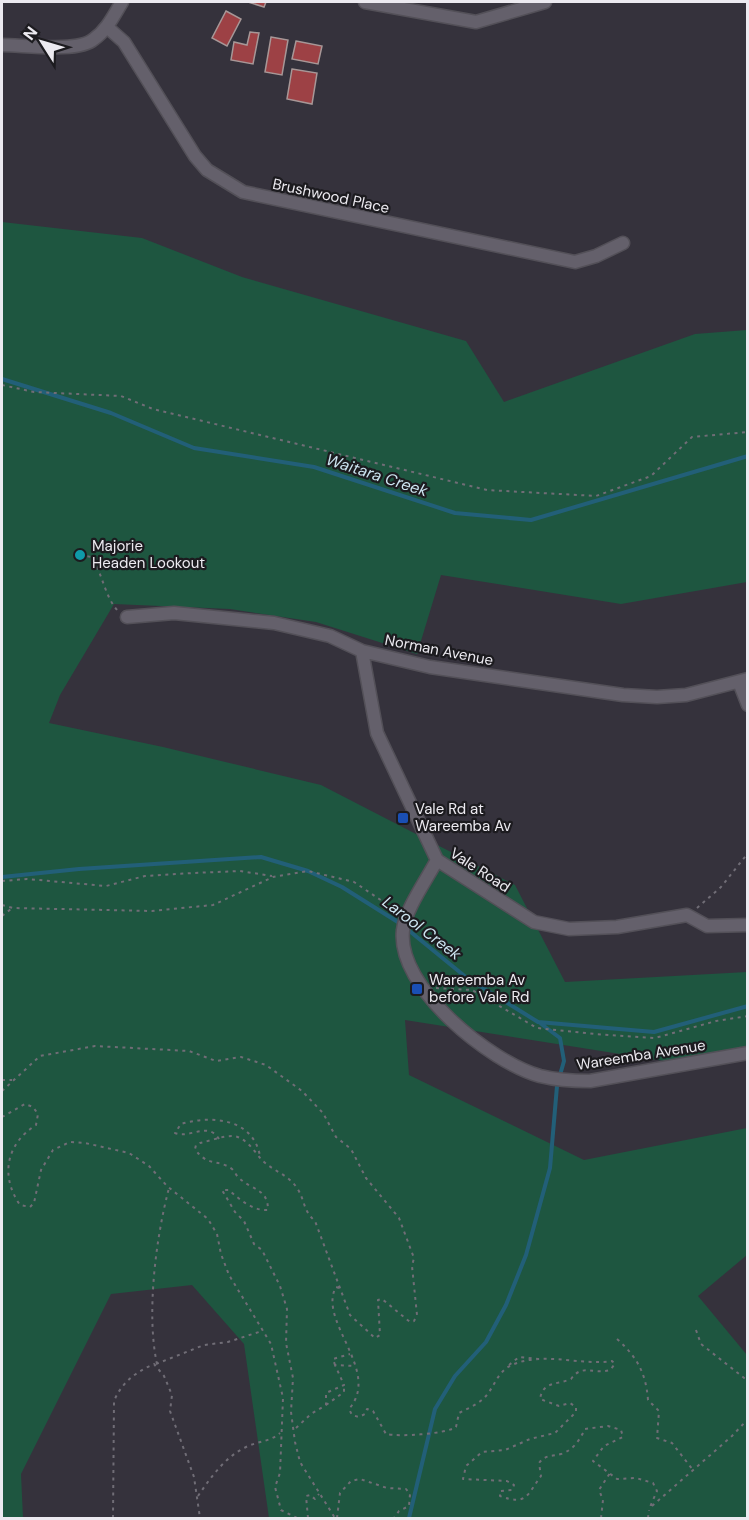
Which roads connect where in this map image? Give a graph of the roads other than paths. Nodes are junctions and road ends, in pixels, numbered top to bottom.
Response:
1 (122, 2) edge
2 (365, 2) edge
3 (545, 2) edge
4 (106, 27) junction
5 (2, 45) edge
6 (623, 243) dead end
7 (127, 617) road end
8 (362, 651) junction
9 (743, 680) edge
10 (747, 705) edge
11 (437, 860) junction
12 (747, 925) edge
13 (747, 1053) edge

1 - 4 street
2 - 3 street
4 - 5 street
4 - 6 street, Brushwood Place
7 - 8 street, Norman Avenue
8 - 9 street, Norman Avenue
8 - 11 street, Vale Road
9 - 10 street
11 - 12 street, Vale Road
11 - 13 street, Wareemba Avenue

